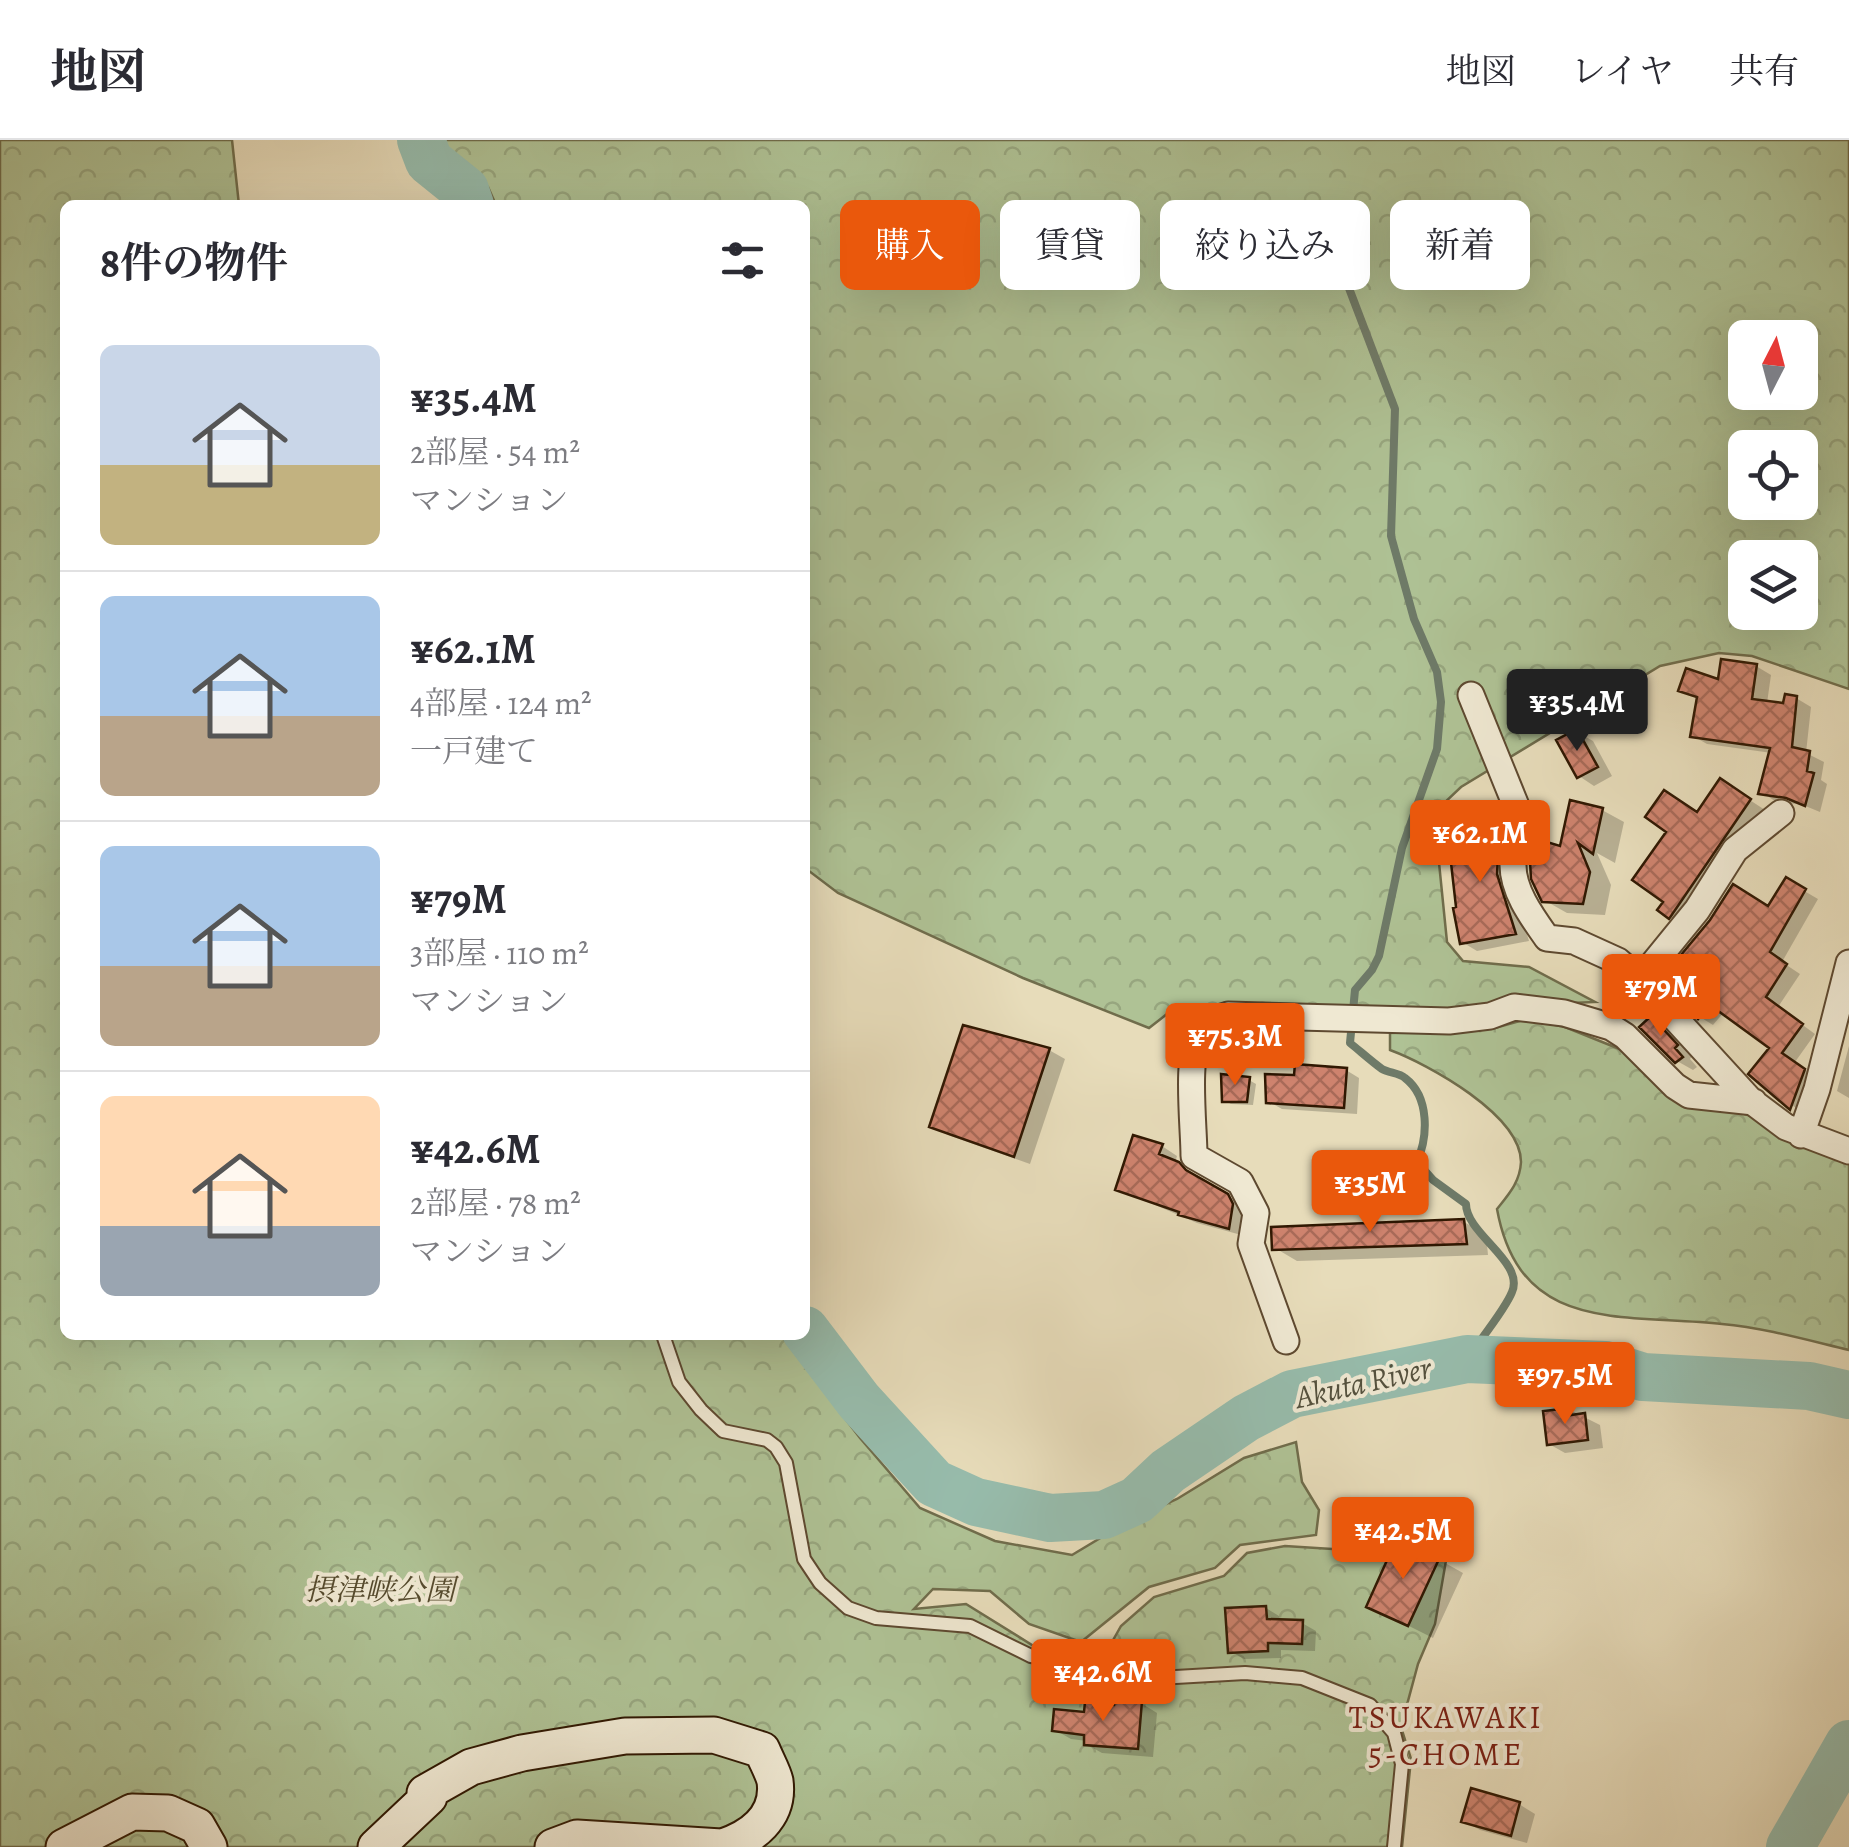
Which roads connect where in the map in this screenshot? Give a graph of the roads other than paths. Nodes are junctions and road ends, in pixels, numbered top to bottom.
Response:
1 (1471, 694) dead end
2 (1781, 813) dead end
3 (1849, 964) edge
4 (1640, 980) junction
5 (1754, 1102) junction
6 (1801, 1135) junction
7 (1849, 1151) edge
8 (665, 1340) edge
9 (1286, 1342) dead end
10 (64, 1847) edge
11 (209, 1847) edge
12 (376, 1847) edge
13 (553, 1847) edge
14 (722, 1847) edge
15 (1394, 1847) edge

1 - 4 street
2 - 4 street
3 - 6 street
4 - 5 street
5 - 6 street
5 - 9 street
6 - 7 street
8 - 15 lane
10 - 11 street
12 - 14 street
13 - 14 street

